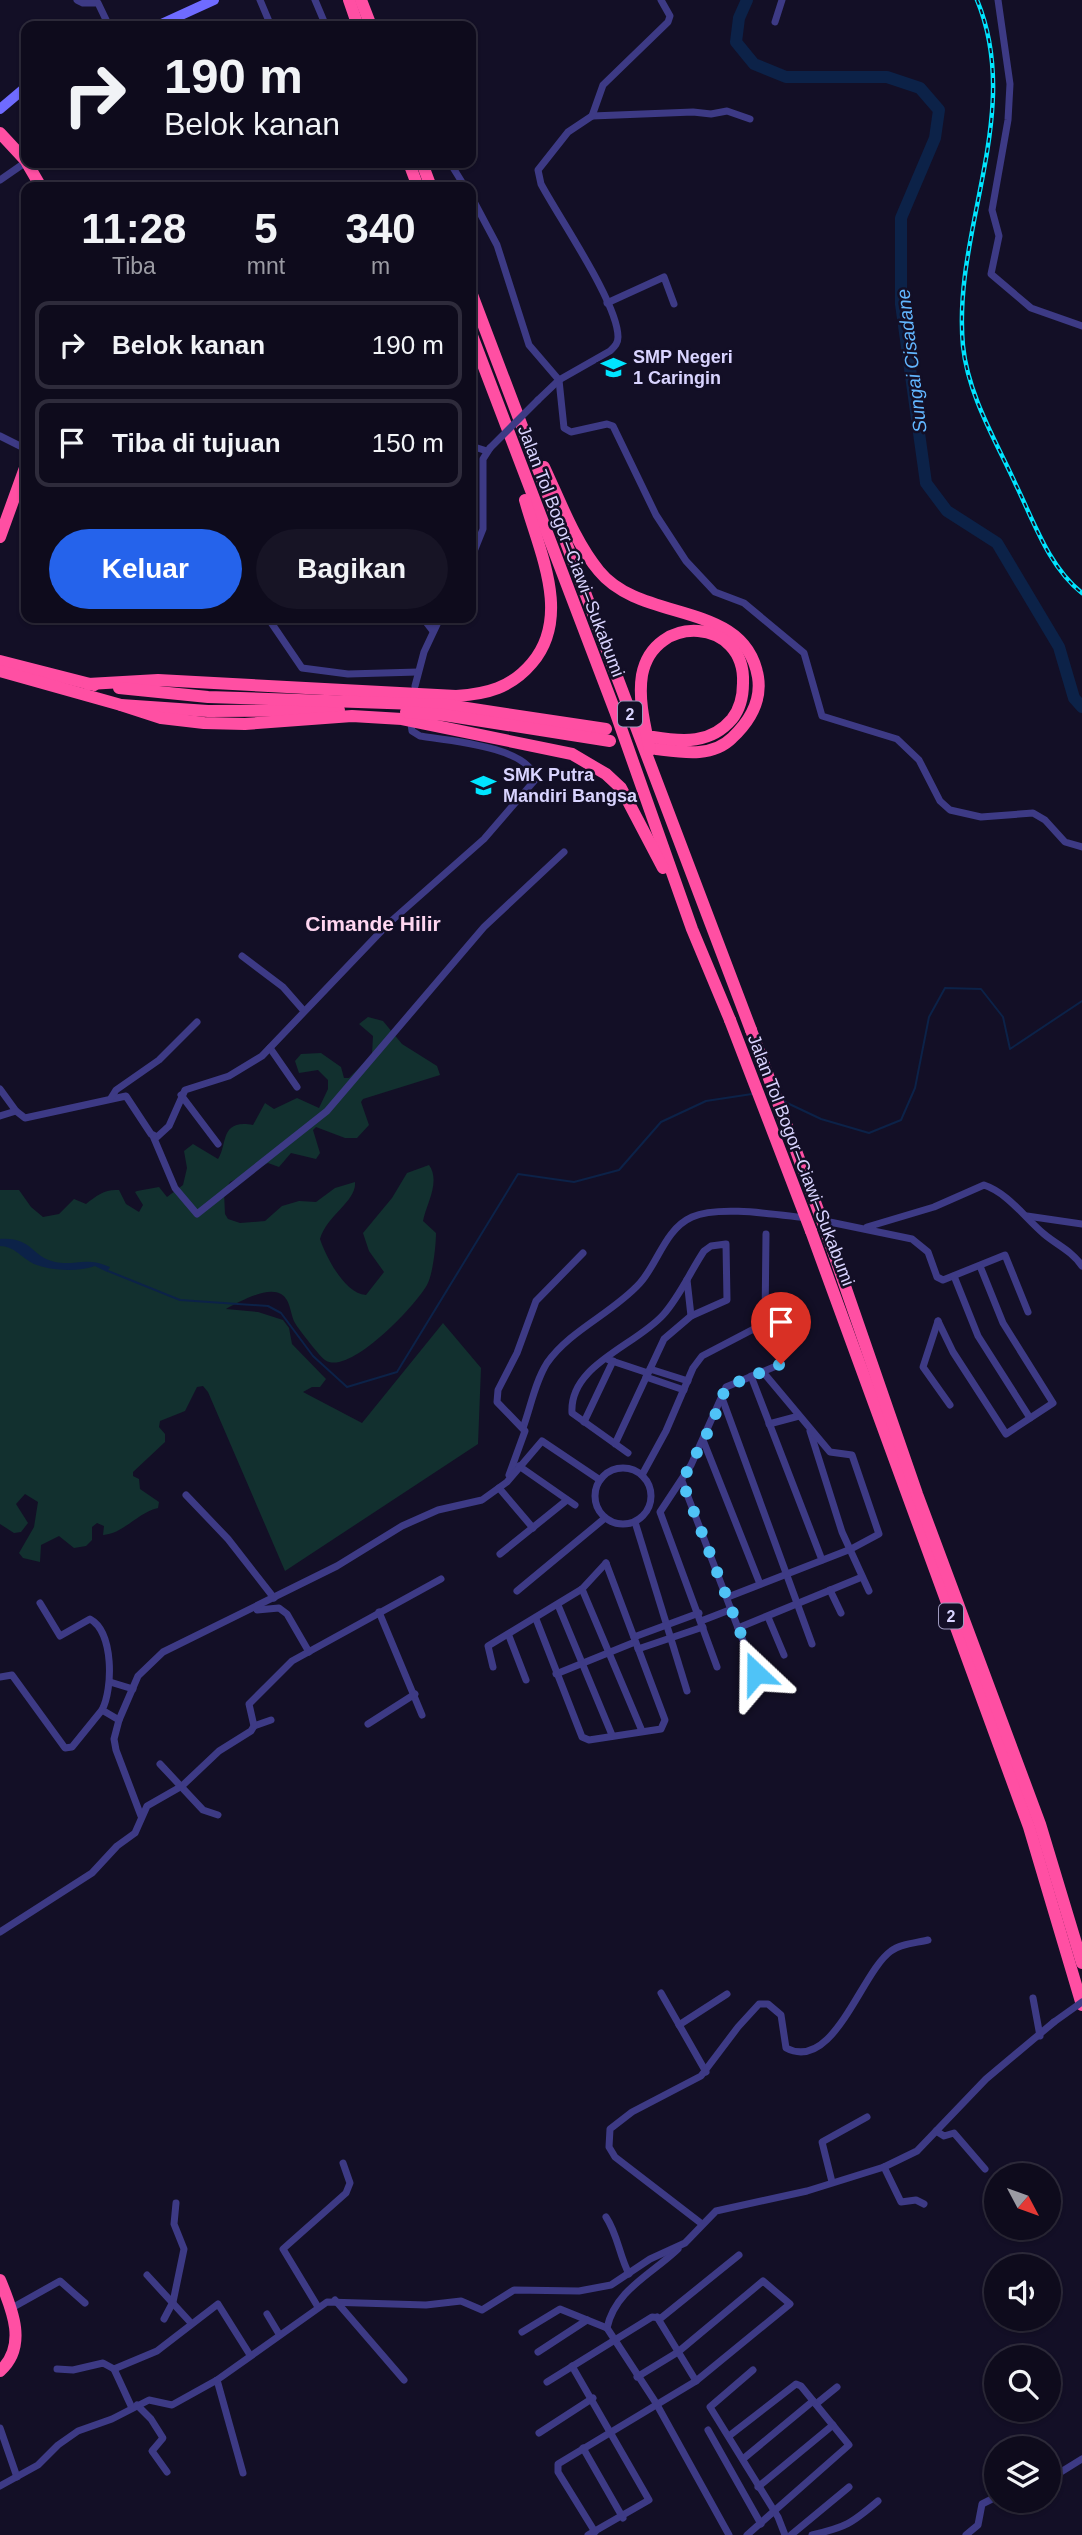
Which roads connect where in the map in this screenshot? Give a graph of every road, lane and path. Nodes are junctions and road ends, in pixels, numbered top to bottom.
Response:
1 (77, 0) edge
2 (214, 0) edge
3 (260, 0) edge
4 (315, 0) edge
5 (349, 0) edge
6 (361, 0) edge
7 (661, 0) edge
8 (782, 0) edge
9 (998, 0) edge
10 (107, 21) edge
11 (168, 21) edge
12 (269, 21) edge
13 (324, 21) edge
14 (356, 21) edge
15 (369, 21) edge
16 (775, 22) dead end
17 (21, 91) edge
18 (0, 109) edge
19 (592, 116) junction
20 (750, 119) dead end
21 (0, 133) edge
22 (21, 156) edge
23 (21, 166) edge
24 (0, 180) edge
25 (476, 205) edge
26 (607, 303) junction
27 (674, 304) dead end
28 (476, 306) edge
29 (1082, 326) edge
30 (476, 347) edge
31 (559, 380) junction
32 (510, 398) junction
33 (499, 412) junction
34 (0, 436) edge
35 (21, 446) edge
36 (476, 447) edge
37 (488, 450) junction
38 (21, 479) edge
39 (0, 537) edge
40 (476, 546) edge
41 (271, 623) edge
42 (427, 623) edge
43 (437, 623) edge
44 (433, 631) junction
45 (0, 661) edge
46 (0, 671) edge
47 (418, 673) junction
48 (88, 684) junction
49 (415, 686) dead end
50 (121, 705) junction
51 (411, 724) dead end
52 (661, 795) junction
53 (1082, 847) edge
54 (564, 852) dead end
55 (692, 929) junction
56 (242, 956) dead end
57 (304, 1011) junction
58 (197, 1022) dead end
59 (270, 1048) junction
60 (296, 1087) dead end
61 (0, 1088) edge
62 (181, 1095) junction
63 (111, 1098) junction
64 (16, 1111) junction
65 (0, 1116) edge
66 (153, 1136) junction
67 (218, 1144) dead end
68 (1027, 1216) junction
69 (1082, 1224) edge
70 (867, 1227) junction
71 (766, 1234) dead end
72 (583, 1253) dead end
73 (1079, 1258) edge
74 (980, 1266) junction
75 (1082, 1266) edge
76 (954, 1276) junction
77 (687, 1280) junction
78 (1028, 1312) dead end
79 (691, 1316) junction
80 (610, 1360) junction
81 (781, 1364) dead end
82 (763, 1372) junction
83 (648, 1373) junction
84 (751, 1376) junction
85 (688, 1381) junction
86 (684, 1390) junction
87 (722, 1397) junction
88 (950, 1405) dead end
89 (799, 1416) junction
90 (1030, 1418) junction
91 (584, 1422) junction
92 (769, 1424) junction
93 (523, 1428) junction
94 (810, 1430) junction
95 (704, 1440) junction
96 (615, 1444) junction
97 (628, 1453) dead end
98 (833, 1454) junction
99 (818, 1461) junction
100 (519, 1466) junction
101 (642, 1475) junction
102 (600, 1480) junction
103 (682, 1481) junction
104 (507, 1482) junction
105 (499, 1488) junction
106 (186, 1494) dead end
107 (567, 1500) junction
108 (575, 1505) dead end
109 (606, 1518) junction
110 (635, 1522) junction
111 (533, 1528) junction
112 (851, 1549) junction
113 (500, 1554) dead end
114 (822, 1560) junction
115 (788, 1574) junction
116 (862, 1577) junction
117 (441, 1578) dead end
118 (761, 1584) junction
119 (582, 1588) junction
120 (517, 1591) dead end
121 (830, 1591) junction
122 (869, 1591) dead end
123 (728, 1597) junction
124 (274, 1598) junction
125 (40, 1603) dead end
126 (798, 1604) junction
127 (558, 1605) junction
128 (732, 1609) junction
129 (379, 1612) junction
130 (841, 1613) dead end
131 (243, 1614) junction
132 (768, 1617) junction
133 (536, 1619) junction
134 (701, 1620) junction
135 (665, 1625) junction
136 (738, 1628) junction
137 (509, 1636) junction
138 (669, 1638) junction
139 (636, 1643) junction
140 (812, 1644) dead end
141 (309, 1652) junction
142 (611, 1653) junction
143 (784, 1655) dead end
144 (584, 1665) junction
145 (493, 1667) dead end
146 (717, 1667) dead end
147 (756, 1673) dead end
148 (556, 1674) junction
149 (0, 1678) edge
150 (526, 1680) dead end
151 (110, 1682) junction
152 (132, 1689) junction
153 (687, 1691) dead end
154 (415, 1694) junction
155 (102, 1710) junction
156 (422, 1715) dead end
157 (119, 1720) junction
158 (271, 1720) dead end
159 (368, 1724) dead end
160 (254, 1726) junction
161 (642, 1731) junction
162 (612, 1735) junction
163 (160, 1764) dead end
164 (180, 1787) junction
165 (218, 1815) dead end
166 (141, 1816) junction
167 (0, 1932) edge
168 (928, 1940) dead end
169 (1082, 1963) edge
170 (661, 1993) dead end
171 (727, 1994) dead end
172 (1033, 1998) dead end
173 (1082, 2003) edge
174 (679, 2025) junction
175 (1040, 2036) junction
176 (706, 2072) junction
177 (867, 2117) dead end
178 (936, 2131) junction
179 (343, 2163) dead end
180 (884, 2166) junction
181 (984, 2168) edge
182 (832, 2182) junction
183 (176, 2203) dead end
184 (924, 2204) dead end
185 (606, 2217) dead end
186 (702, 2224) junction
187 (685, 2242) junction
188 (739, 2255) dead end
189 (629, 2274) junction
190 (147, 2275) dead end
191 (0, 2280) edge
192 (335, 2300) junction
193 (173, 2302) junction
194 (85, 2303) dead end
195 (318, 2307) junction
196 (10, 2309) junction
197 (267, 2314) dead end
198 (657, 2318) junction
199 (164, 2319) dead end
200 (587, 2320) junction
201 (191, 2323) junction
202 (607, 2328) junction
203 (522, 2332) dead end
204 (279, 2334) junction
205 (613, 2340) junction
206 (538, 2352) dead end
207 (678, 2352) junction
208 (250, 2356) junction
209 (572, 2366) junction
210 (57, 2369) dead end
211 (114, 2369) junction
212 (753, 2370) dead end
213 (0, 2371) edge
214 (637, 2377) junction
215 (217, 2380) junction
216 (404, 2380) dead end
217 (696, 2381) junction
218 (547, 2382) dead end
219 (837, 2387) dead end
220 (593, 2399) junction
221 (815, 2402) junction
222 (656, 2403) junction
223 (134, 2406) junction
224 (833, 2426) junction
225 (0, 2428) edge
226 (708, 2430) dead end
227 (612, 2431) junction
228 (539, 2432) dead end
229 (729, 2436) junction
230 (583, 2448) junction
231 (743, 2459) junction
232 (1082, 2459) edge
233 (167, 2472) dead end
234 (1061, 2472) edge
235 (243, 2473) dead end
236 (17, 2477) junction
237 (0, 2486) edge
238 (758, 2487) junction
239 (849, 2487) dead end
240 (878, 2501) dead end
241 (984, 2504) edge
242 (774, 2512) junction
243 (623, 2518) junction
244 (758, 2529) edge
245 (592, 2533) edge
246 (729, 2535) edge
247 (747, 2535) edge
248 (785, 2535) edge
249 (792, 2535) edge
250 (810, 2535) edge
251 (965, 2535) edge

1 - 10 street
2 - 11 street
3 - 12 street
4 - 13 street
5 - 14 highway
6 - 15 highway
7 - 19 street
8 - 16 street
9 - 29 street
17 - 18 street
19 - 20 street
19 - 26 street
21 - 22 highway
23 - 24 street
25 - 31 street
26 - 27 street
26 - 31 street
28 - 32 highway, Jalan Tol Bogor–Ciawi–Sukabumi / 2
30 - 33 highway, Jalan Tol Bogor–Ciawi–Sukabumi / 2
31 - 37 street, bridge
31 - 53 street
32 - 52 highway, Jalan Tol Bogor–Ciawi–Sukabumi / 2
32 - 52 highway
33 - 48 highway
33 - 55 highway, Jalan Tol Bogor–Ciawi–Sukabumi / 2
34 - 35 street
36 - 37 street
37 - 40 street
38 - 39 highway
41 - 47 street
42 - 44 street
43 - 44 street
44 - 47 street
45 - 48 highway
46 - 50 highway
47 - 49 street
48 - 50 highway
50 - 55 highway
51 - 57 street
52 - 169 highway, Jalan Tol Bogor–Ciawi–Sukabumi / 2, bridge
54 - 66 street
55 - 173 highway, Jalan Tol Bogor–Ciawi–Sukabumi / 2, bridge
56 - 57 street
57 - 59 street
58 - 63 street
59 - 60 street
59 - 62 street
61 - 64 street
62 - 66 street
62 - 67 street
63 - 64 street
63 - 66 street
64 - 65 street
68 - 69 street
68 - 70 street
68 - 73 street
70 - 76 street
70 - 93 street
71 - 85 street
72 - 93 street
73 - 75 street
74 - 76 street
74 - 78 street
74 - 90 street
76 - 90 street
77 - 79 street
77 - 79 street
77 - 80 street
79 - 83 street
80 - 83 street
80 - 91 street
80 - 91 street
81 - 82 street
82 - 84 street
82 - 89 street
83 - 85 street
83 - 86 street
83 - 96 street
84 - 87 street
84 - 92 street
85 - 86 street
86 - 101 street
87 - 95 street
87 - 115 street
88 - 90 street
89 - 92 street
89 - 94 street
91 - 96 street
92 - 114 street
93 - 104 street
94 - 98 street
94 - 99 street
95 - 103 street
95 - 118 street
96 - 97 street
98 - 99 street
98 - 112 street
99 - 112 street
100 - 102 street
100 - 104 street
100 - 107 street
101 - 102 street
101 - 110 street
102 - 109 street
103 - 123 street
103 - 134 street
104 - 105 street
105 - 111 street
105 - 124 street
106 - 124 street
107 - 108 street
107 - 111 street
109 - 110 street
109 - 120 street
110 - 135 street
111 - 113 street
112 - 114 street
112 - 116 street
114 - 115 street
115 - 118 street
115 - 126 street
116 - 121 street
116 - 122 street
117 - 129 street
118 - 123 street
119 - 127 street
119 - 139 street
119 - 142 street
121 - 126 street
121 - 130 street
123 - 128 street
124 - 131 street
125 - 151 street
126 - 132 street
126 - 140 street
127 - 133 street
127 - 144 street
128 - 134 street
128 - 136 street
129 - 141 street
129 - 154 street
131 - 141 street
131 - 152 street
132 - 136 street
132 - 143 street
133 - 137 street
133 - 148 street
134 - 135 street
134 - 138 street
134 - 146 street
135 - 138 street
135 - 139 street
136 - 147 street
137 - 145 street
137 - 150 street
138 - 139 street
138 - 153 street
139 - 142 street
139 - 161 street
141 - 160 street
142 - 144 street
142 - 161 street
144 - 148 street
144 - 162 street
148 - 162 street
149 - 155 street
151 - 152 street
151 - 155 street
152 - 157 street
154 - 156 street
154 - 159 street
155 - 157 street
157 - 166 street
158 - 160 street
160 - 164 street
161 - 162 street
163 - 164 street
164 - 165 street
164 - 166 street
166 - 167 street
168 - 176 street
170 - 174 street
171 - 174 street
172 - 175 street
173 - 175 street, bridge
174 - 176 street
175 - 178 street
176 - 186 street
177 - 182 street
178 - 180 street
178 - 181 street
179 - 195 street
180 - 182 street
180 - 184 street
182 - 186 street
183 - 193 street
185 - 189 street
186 - 187 street
187 - 189 street
187 - 202 street
188 - 198 street
189 - 192 street
190 - 193 street
191 - 196 highway
192 - 195 street
192 - 216 street
193 - 199 street
193 - 201 street
194 - 196 street
195 - 204 street
196 - 213 highway
197 - 204 street
198 - 205 street
198 - 207 street
200 - 202 street
200 - 203 street
200 - 206 street
201 - 208 street
201 - 211 street
202 - 205 street
204 - 208 street
205 - 209 street
205 - 214 street
207 - 214 street
207 - 217 street
207 - 217 street
208 - 215 street
209 - 218 street
209 - 220 street
210 - 211 street
211 - 223 street
212 - 229 street
214 - 222 street
215 - 223 street
215 - 235 street
217 - 222 street
219 - 221 street
220 - 227 street
220 - 228 street
221 - 224 street
221 - 229 street
221 - 231 street
222 - 227 street
222 - 246 street
223 - 233 street
223 - 236 street
224 - 238 street
224 - 242 street
225 - 236 street
226 - 244 street
227 - 230 street
227 - 243 street
229 - 231 street
230 - 243 street
230 - 245 street
231 - 238 street
232 - 234 street
236 - 237 street
238 - 242 street
239 - 249 street
240 - 250 street
241 - 251 street
242 - 244 street
242 - 248 street
243 - 245 street
244 - 247 street
249 - 250 street

